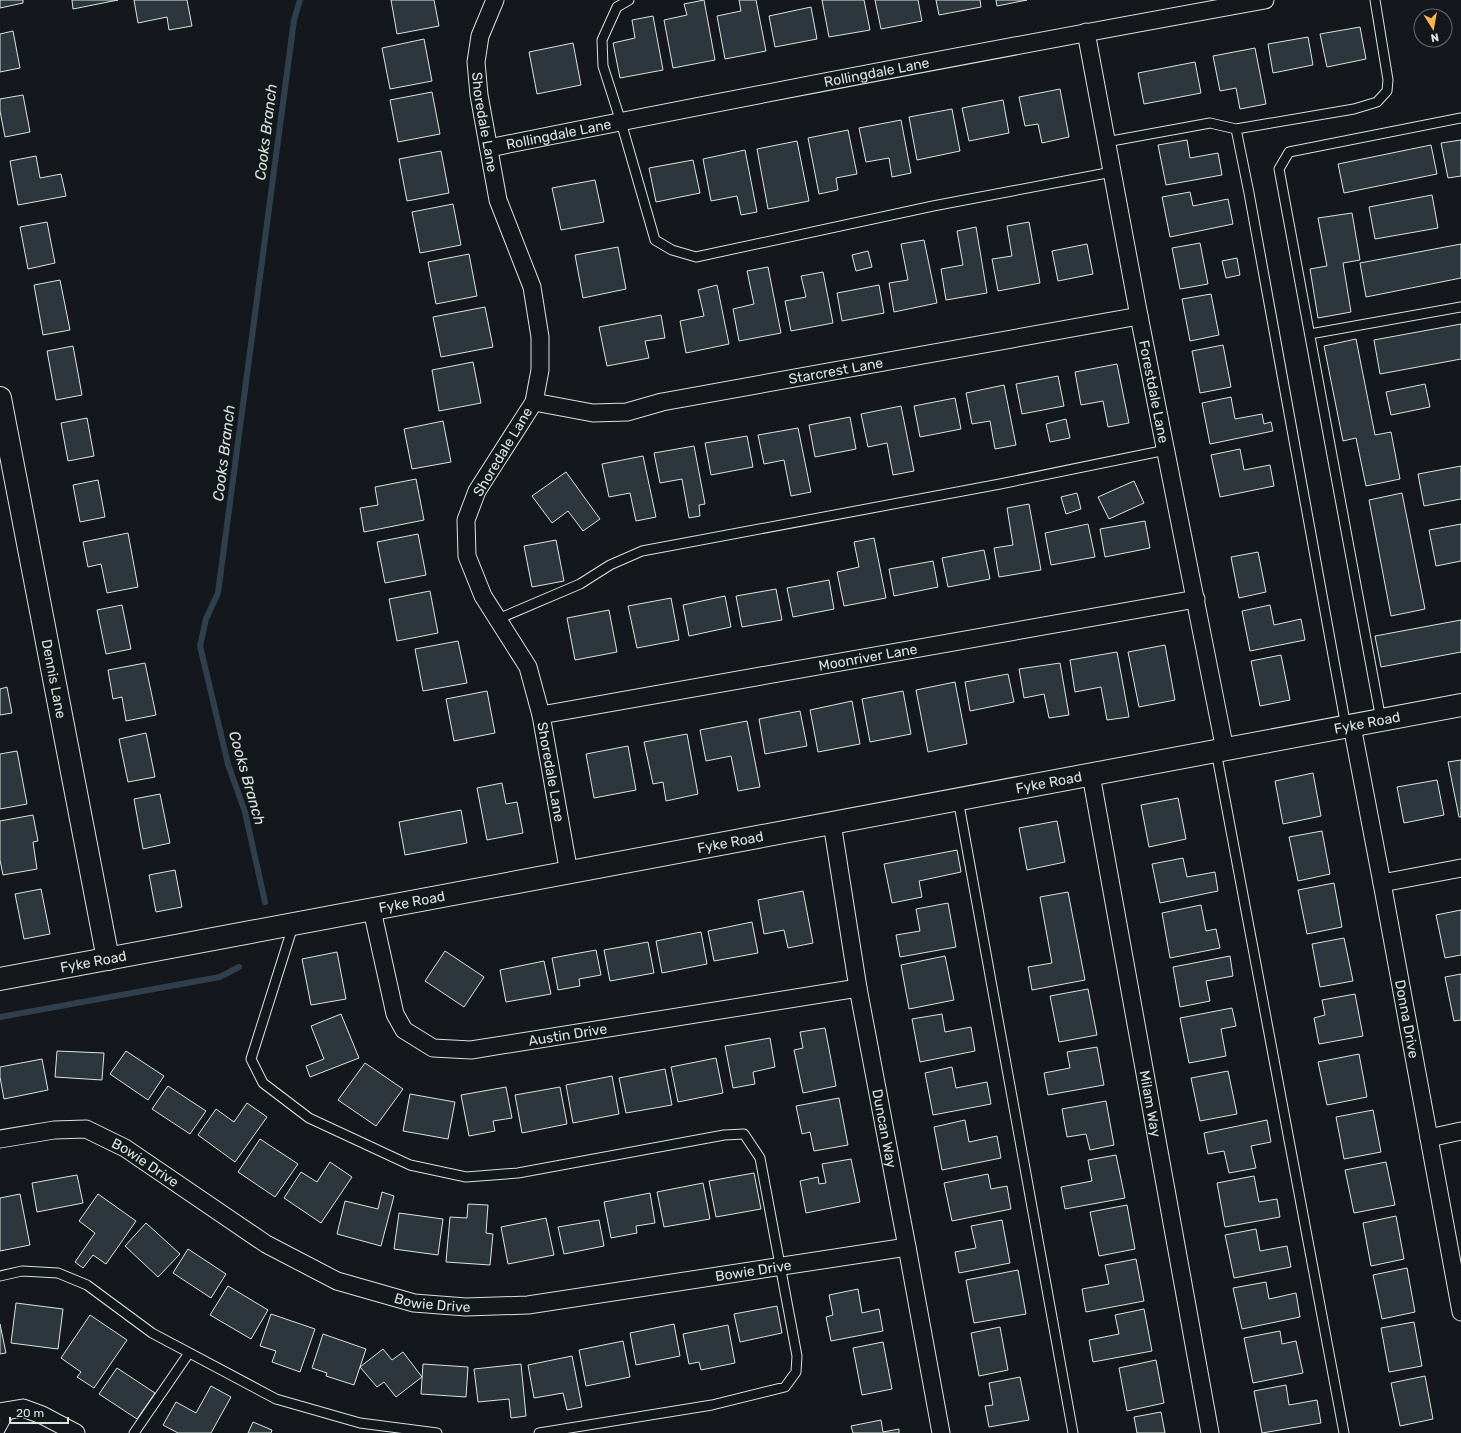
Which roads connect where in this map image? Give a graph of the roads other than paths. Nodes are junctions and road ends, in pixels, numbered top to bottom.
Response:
1 (496, 0) edge
2 (629, 0) edge
3 (1265, 0) edge
4 (1375, 0) edge
5 (1086, 32) junction
6 (1461, 118) edge
7 (621, 122) junction
8 (1236, 129) junction
9 (1106, 142) junction
10 (489, 148) junction
11 (1112, 172) junction
12 (1461, 307) edge
13 (1139, 316) junction
14 (1310, 334) junction
15 (0, 398) edge
16 (534, 402) junction
17 (1166, 450) junction
18 (1196, 599) junction
19 (498, 619) junction
20 (1461, 705) edge
21 (541, 715) junction
22 (1381, 720) junction
23 (1349, 726) junction
24 (1221, 750) junction
25 (1091, 775) junction
26 (958, 800) junction
27 (832, 823) junction
28 (1461, 868) edge
29 (568, 873) junction
30 (1382, 883) junction
31 (372, 910) junction
32 (293, 924) junction
33 (108, 959) junction
34 (0, 979) edge
35 (858, 988) junction
36 (1461, 1131) edge
37 (1429, 1138) junction
38 (0, 1139) edge
39 (908, 1247) junction
40 (780, 1266) junction
41 (0, 1276) edge
42 (1461, 1312) edge
43 (189, 1353) junction
44 (6, 1411) edge
45 (0, 1430) edge
46 (76, 1433) edge
47 (134, 1433) edge
48 (437, 1433) edge
49 (539, 1433) edge
50 (941, 1433) edge
51 (1073, 1433) edge
52 (1210, 1433) edge
53 (1344, 1433) edge

1 - 10 street, Shoredale Lane
2 - 7 lane
3 - 5 street, Rollingdale Lane
4 - 8 lane
5 - 7 street, Rollingdale Lane
5 - 9 street, Forestdale Lane
6 - 14 lane
7 - 10 street, Rollingdale Lane
7 - 11 lane
8 - 9 lane
8 - 23 lane
9 - 11 street, Forestdale Lane
10 - 16 street, Shoredale Lane
11 - 13 street, Forestdale Lane
12 - 14 lane
13 - 16 street, Starcrest Lane
13 - 17 street, Forestdale Lane
14 - 22 lane
15 - 33 street, Dennis Lane
16 - 19 street, Shoredale Lane
17 - 18 street, Forestdale Lane
17 - 19 lane
18 - 21 street, Moonriver Lane
18 - 24 street, Forestdale Lane
19 - 21 street, Shoredale Lane
20 - 22 street, Fyke Road
21 - 29 street, Shoredale Lane
22 - 23 street, Fyke Road
23 - 24 street, Fyke Road
23 - 30 street, Donna Drive
24 - 25 street, Fyke Road
24 - 53 lane
25 - 26 street, Fyke Road
25 - 52 street, Milam Way
26 - 27 street, Fyke Road
26 - 51 lane
27 - 29 street, Fyke Road
27 - 35 street, Duncan Way
28 - 30 street
29 - 31 street, Fyke Road
30 - 37 street, Donna Drive
31 - 32 street, Fyke Road
31 - 35 street, Austin Drive
32 - 33 street, Fyke Road
32 - 40 lane
33 - 34 street, Fyke Road
35 - 39 street, Duncan Way
36 - 37 street
37 - 42 street, Donna Drive
38 - 40 street, Bowie Drive
39 - 40 street, Bowie Drive
39 - 50 street, Duncan Way
40 - 49 lane
41 - 43 lane
43 - 47 lane
43 - 48 lane
44 - 45 lane
44 - 46 street

